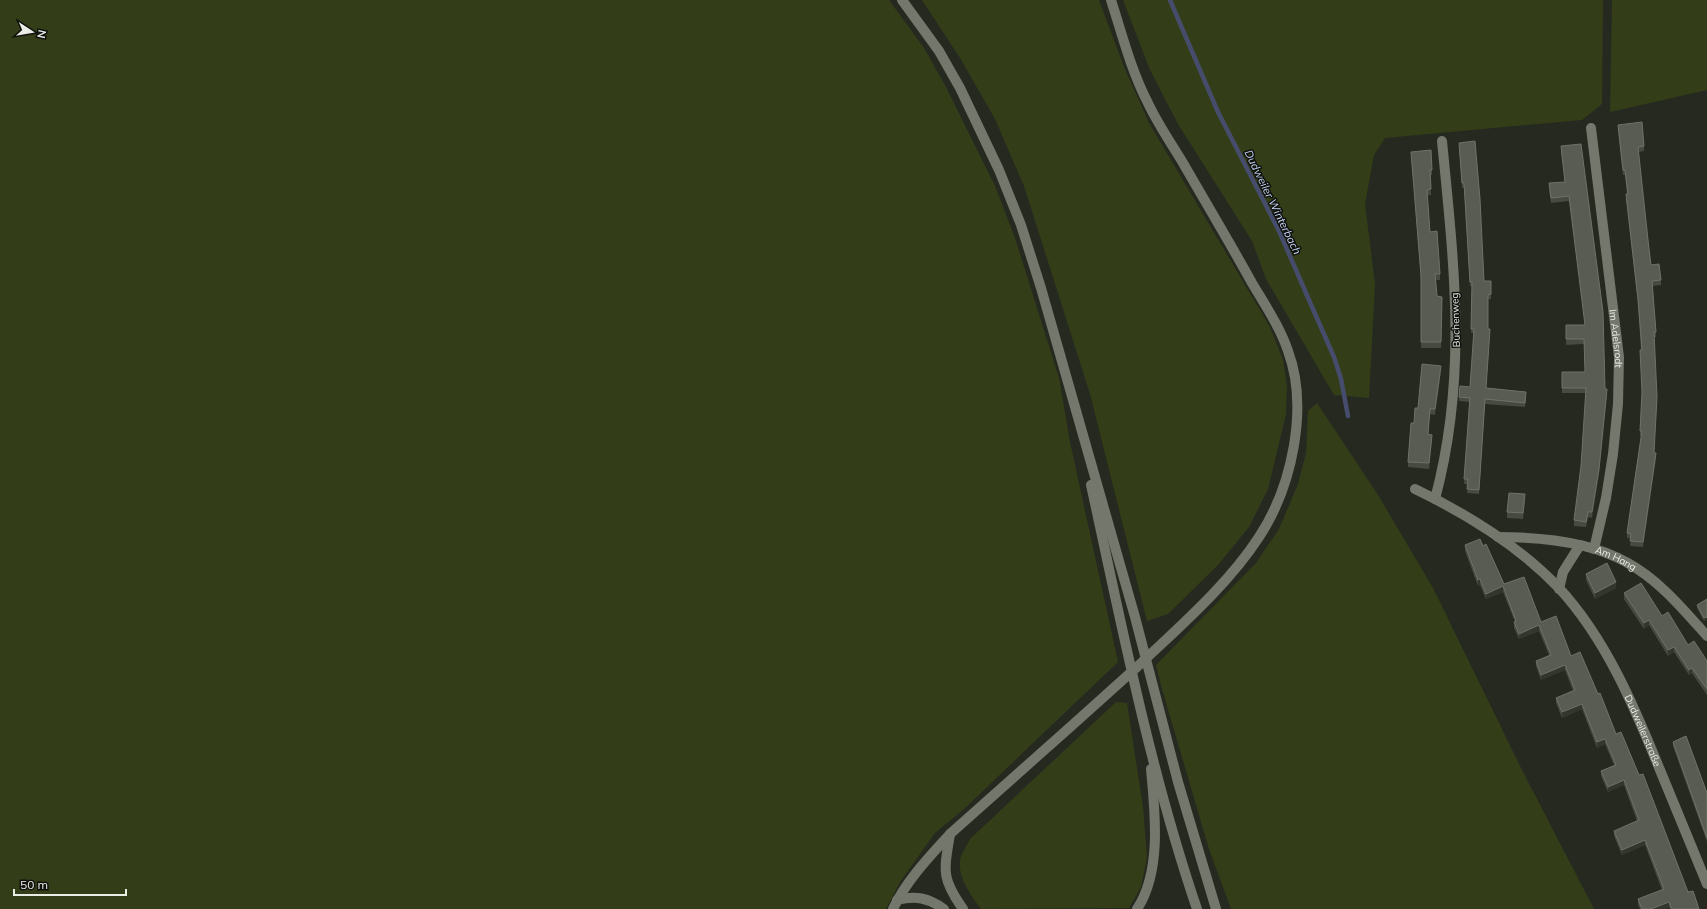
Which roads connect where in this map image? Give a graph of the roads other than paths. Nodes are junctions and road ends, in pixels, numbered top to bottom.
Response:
1 (902, 0) edge
2 (1111, 0) edge
3 (1591, 128) dead end
4 (1442, 141) dead end
5 (1070, 389) junction
6 (1415, 489) dead end
7 (1435, 499) junction
8 (1498, 537) junction
9 (1580, 545) junction
10 (1594, 549) junction
11 (1559, 589) junction
12 (1707, 636) edge
13 (1148, 739) junction
14 (950, 834) junction
15 (1707, 884) edge
16 (898, 906) edge
17 (944, 909) edge
18 (963, 909) edge
19 (1137, 909) edge
20 (1196, 909) edge
21 (1216, 909) edge

1 - 5 main road
2 - 14 main road
3 - 10 main road, Im Adelsrodt
4 - 7 main road, Buchenweg
5 - 13 main road
5 - 21 main road
6 - 7 main road, Dudweilerstraße
7 - 8 main road, Dudweilerstraße
8 - 9 main road, Am Hang
8 - 11 main road, Dudweilerstraße
9 - 10 main road, Am Hang
9 - 11 main road
10 - 12 main road, Am Hang
11 - 15 main road, Dudweilerstraße
13 - 19 main road
13 - 20 main road
14 - 16 main road
14 - 18 main road
16 - 17 main road

